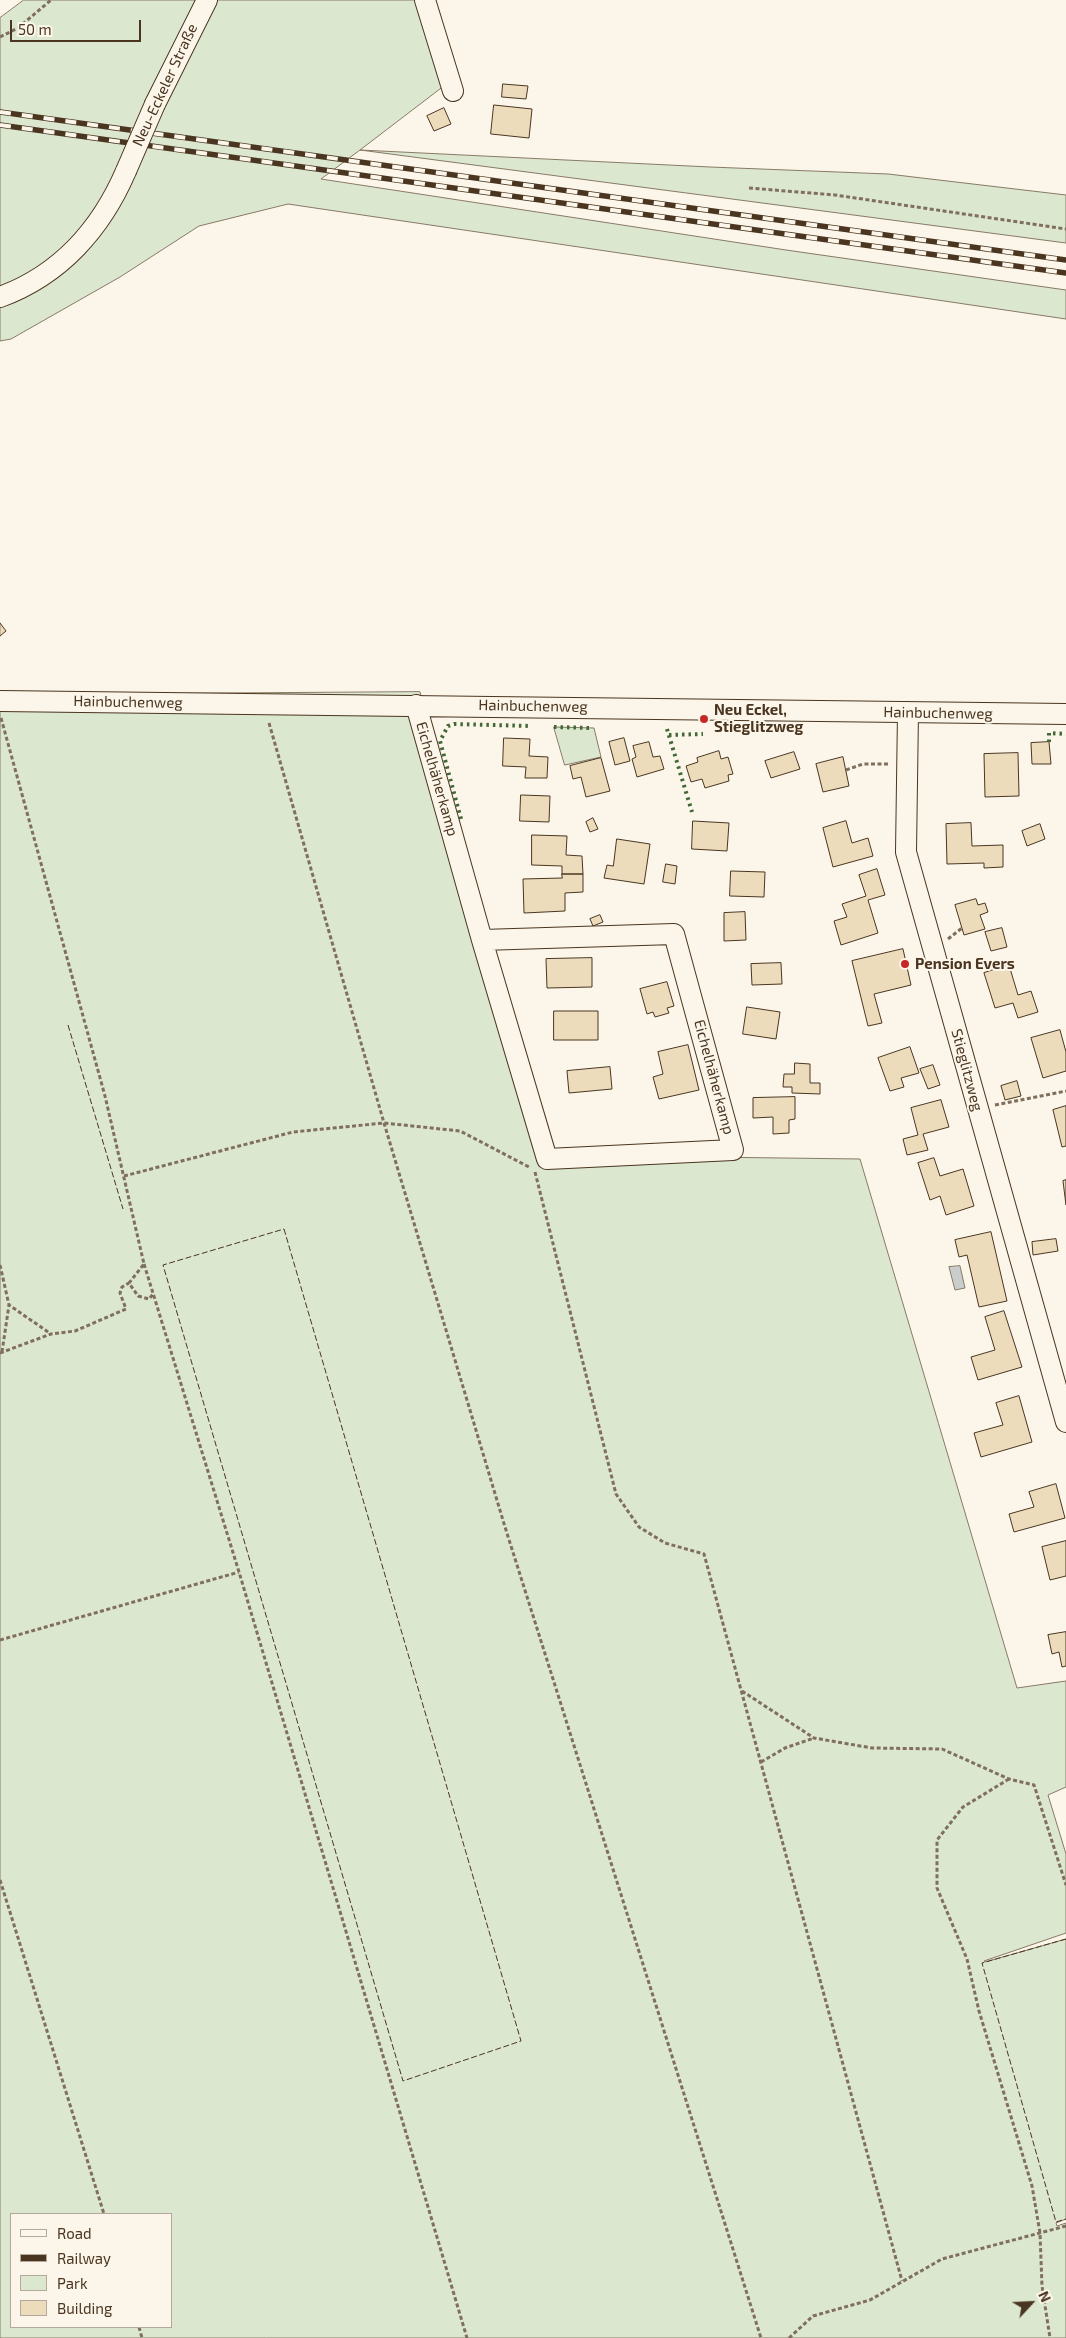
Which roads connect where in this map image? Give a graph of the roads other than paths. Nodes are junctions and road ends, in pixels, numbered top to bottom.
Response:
1 (207, 0) edge
2 (425, 0) edge
3 (454, 91) dead end
4 (0, 297) edge
5 (0, 701) edge
6 (416, 704) junction
7 (908, 712) junction
8 (1066, 714) edge
9 (482, 940) junction
10 (1058, 1366) edge
11 (1066, 1422) edge

1 - 4 street, Neu-Eckeler Straße, bridge
2 - 3 street
5 - 6 street, Hainbuchenweg
6 - 7 street, Hainbuchenweg
6 - 9 street, Eichelhäherkamp
7 - 8 street, Hainbuchenweg
7 - 10 street, Stieglitzweg
9 - 9 street, Eichelhäherkamp
10 - 11 street, Stieglitzweg

